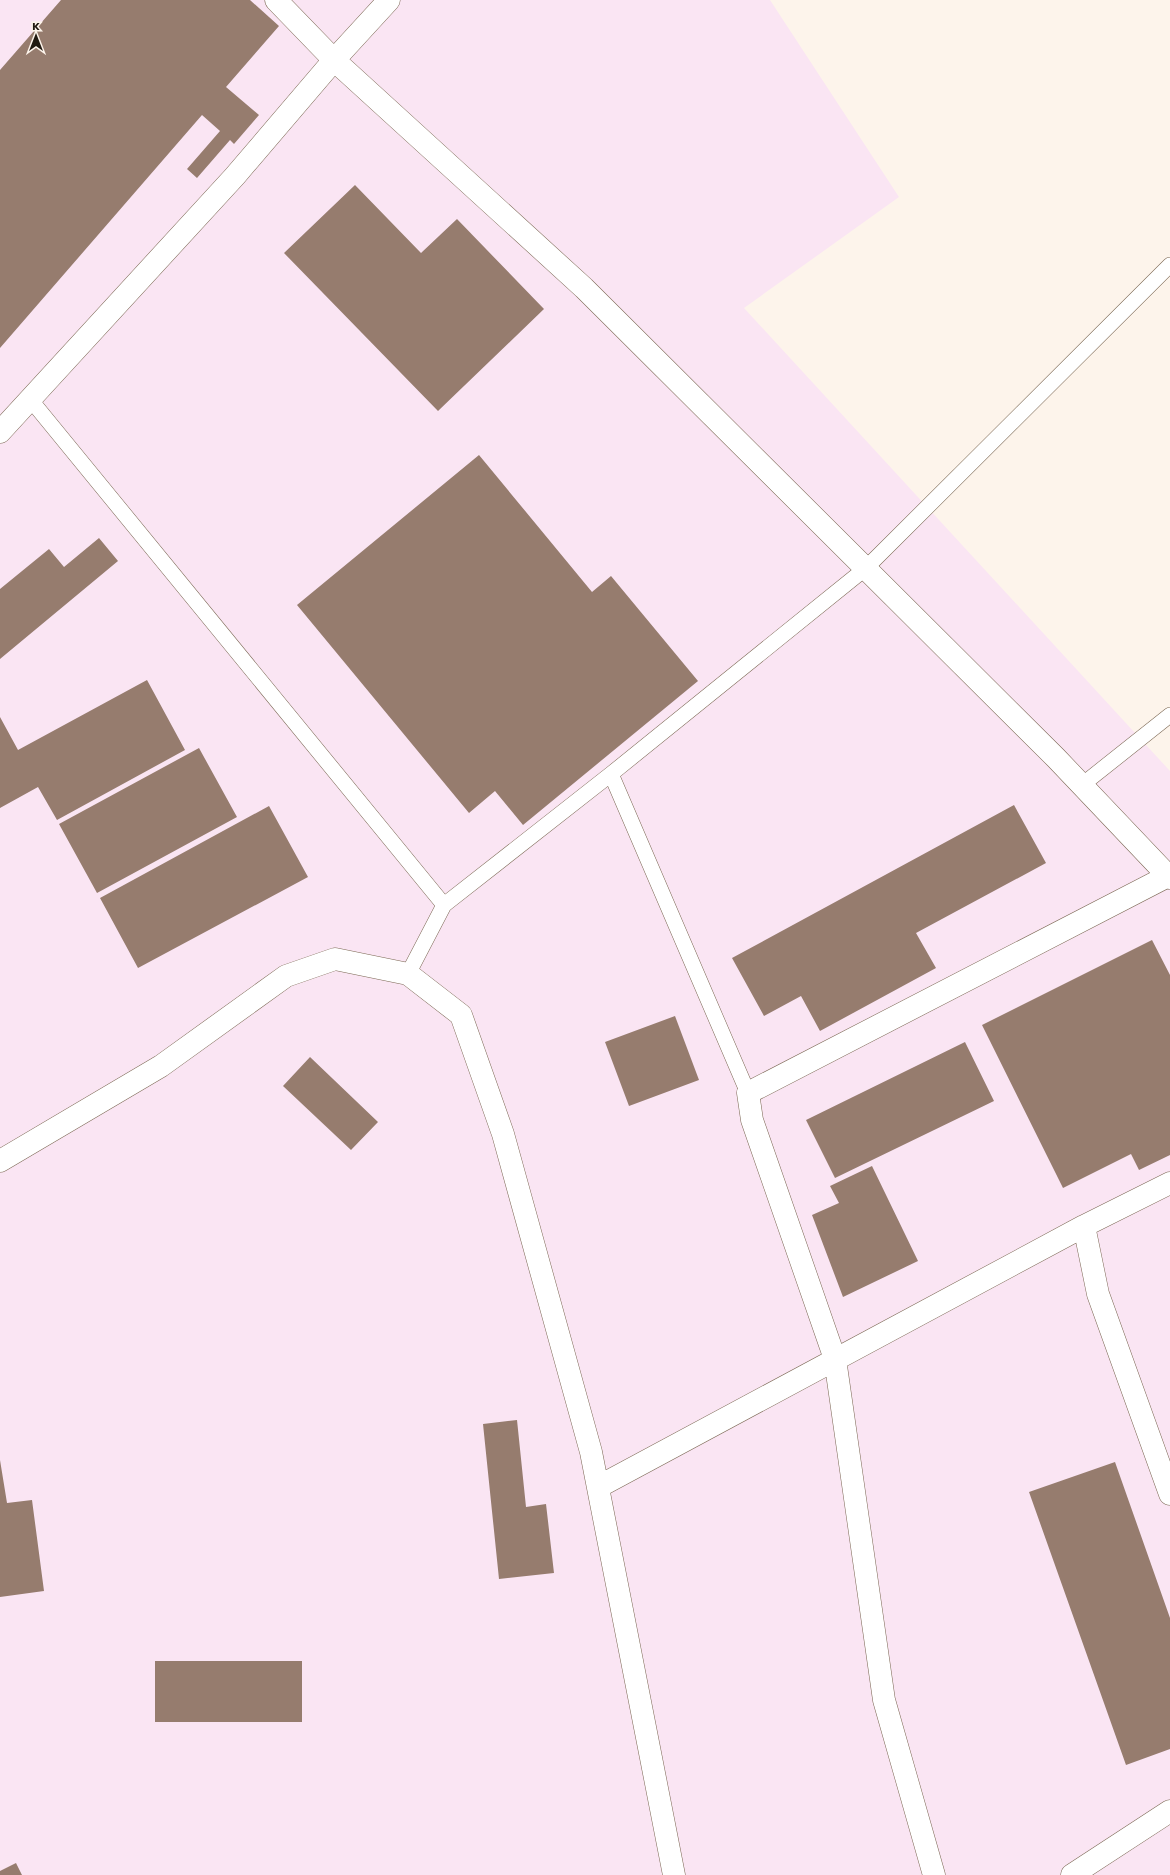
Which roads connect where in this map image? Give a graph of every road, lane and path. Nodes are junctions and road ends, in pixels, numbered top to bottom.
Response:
1 (276, 0) edge
2 (390, 0) edge
3 (334, 60) junction
4 (1170, 265) edge
5 (30, 399) junction
6 (0, 432) edge
7 (866, 568) junction
8 (1170, 715) edge
9 (612, 774) junction
10 (1082, 785) junction
11 (1169, 877) edge
12 (444, 905) junction
13 (408, 974) junction
14 (748, 1092) junction
15 (0, 1161) edge
16 (1170, 1183) edge
17 (1084, 1226) junction
18 (835, 1359) junction
19 (598, 1486) junction
20 (1170, 1494) edge
21 (1170, 1812) edge
22 (674, 1875) edge
23 (934, 1875) edge
24 (1072, 1875) edge

1 - 3 street
2 - 3 street
3 - 5 street
3 - 7 street
4 - 7 lane
5 - 6 street
5 - 12 lane
7 - 9 lane
7 - 10 street
8 - 10 lane
9 - 12 lane
9 - 14 lane
10 - 11 street
11 - 14 street
12 - 13 lane
13 - 15 street
13 - 19 street
14 - 18 street
16 - 17 street
17 - 18 street
17 - 20 street
18 - 19 street
18 - 23 street
19 - 22 street
21 - 24 street

